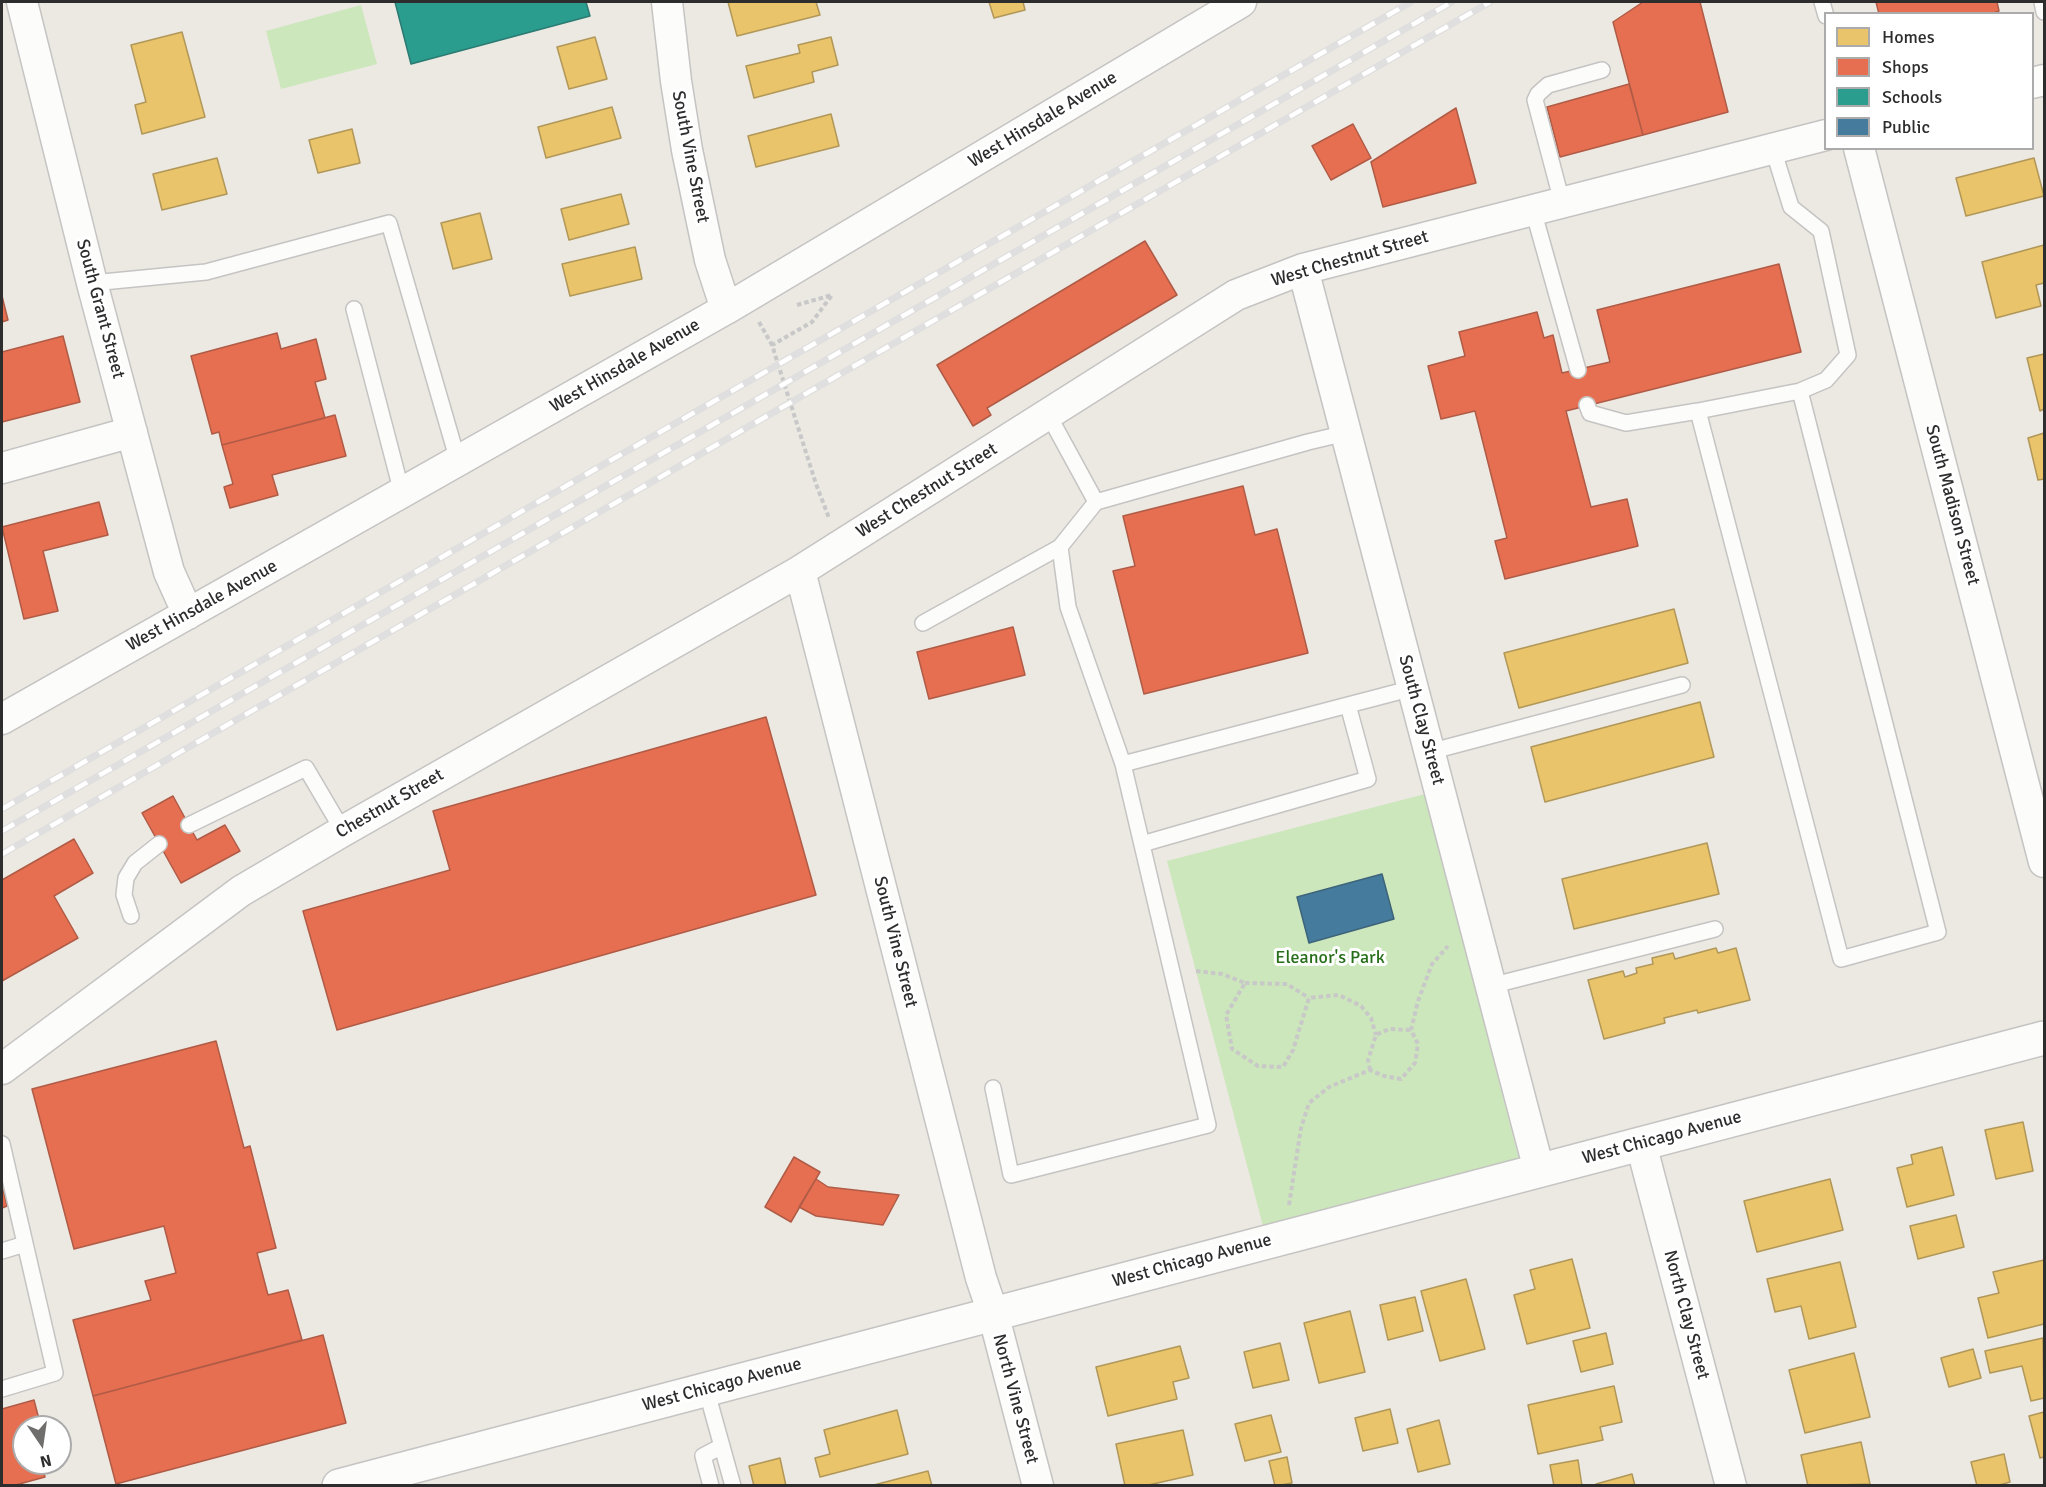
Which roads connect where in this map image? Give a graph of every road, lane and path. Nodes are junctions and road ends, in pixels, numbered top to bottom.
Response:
1 (22, 2) edge
2 (667, 2) edge
3 (2042, 2) edge
4 (1235, 3) edge
5 (2044, 12) edge
6 (1602, 70) dead end
7 (1824, 136) edge
8 (1773, 149) junction
9 (1860, 150) edge
10 (1562, 202) junction
11 (1533, 210) junction
12 (1303, 269) junction
13 (92, 283) junction
14 (788, 307) dead end
15 (354, 309) dead end
16 (726, 309) junction
17 (768, 315) dead end
18 (772, 345) junction
19 (1578, 370) dead end
20 (1800, 391) junction
21 (1587, 405) dead end
22 (1698, 411) junction
23 (1048, 414) junction
24 (132, 432) junction
25 (1346, 433) junction
26 (458, 461) junction
27 (2, 468) edge
28 (402, 492) junction
29 (1096, 502) junction
30 (832, 524) dead end
31 (1060, 548) junction
32 (800, 571) junction
33 (188, 614) junction
34 (923, 623) dead end
35 (1682, 685) dead end
36 (1413, 688) junction
37 (1348, 705) junction
38 (2, 719) edge
39 (1429, 752) junction
40 (1123, 764) junction
41 (189, 825) dead end
42 (343, 831) junction
43 (159, 844) dead end
44 (1142, 844) junction
45 (2044, 862) edge
46 (131, 916) dead end
47 (1474, 925) junction
48 (1715, 928) dead end
49 (1172, 969) junction
50 (1245, 983) junction
51 (1490, 986) junction
52 (1310, 998) junction
53 (1411, 1030) junction
54 (1376, 1035) junction
55 (2044, 1038) edge
56 (2, 1069) edge
57 (1370, 1070) junction
58 (993, 1088) dead end
59 (2, 1144) edge
60 (1641, 1144) junction
61 (1539, 1170) junction
62 (1284, 1237) junction
63 (25, 1244) junction
64 (2, 1251) edge
65 (993, 1313) junction
66 (2, 1389) edge
67 (706, 1389) junction
68 (722, 1446) junction
69 (412, 1476) edge
70 (339, 1485) edge
71 (711, 1485) edge
72 (733, 1485) edge
73 (1038, 1485) edge
74 (1731, 1485) edge

1 - 13 street, South Grant Street
2 - 16 street, South Vine Street
3 - 5 lane
4 - 16 street, West Hinsdale Avenue
6 - 10 lane
7 - 8 street, West Chestnut Street
8 - 10 street, West Chestnut Street
8 - 20 lane
9 - 45 street, South Madison Street
10 - 11 street, West Chestnut Street
11 - 12 street, West Chestnut Street
11 - 19 lane
12 - 23 street, West Chestnut Street
12 - 25 street, South Clay Street
13 - 24 street, South Grant Street
13 - 26 lane
14 - 18 path
15 - 28 lane
16 - 26 street, West Hinsdale Avenue
17 - 18 path
18 - 30 path
20 - 22 lane
20 - 22 lane
21 - 22 lane
23 - 29 lane
23 - 32 street, West Chestnut Street
24 - 27 street
24 - 33 street, South Grant Street
25 - 29 lane
25 - 36 street, South Clay Street
26 - 28 street, West Hinsdale Avenue
28 - 33 street, West Hinsdale Avenue
29 - 31 lane
31 - 34 lane
31 - 40 lane
32 - 42 street, Chestnut Street
32 - 65 street, South Vine Street
33 - 38 street, West Hinsdale Avenue
35 - 39 lane
36 - 37 lane
36 - 39 street, South Clay Street
37 - 40 lane
37 - 44 lane
39 - 47 street, South Clay Street
40 - 44 lane
41 - 42 lane
42 - 56 street, Chestnut Street
43 - 46 lane
44 - 49 lane
47 - 51 street, South Clay Street
47 - 53 path
48 - 51 lane
49 - 50 path
49 - 58 lane
50 - 52 path
50 - 52 path
51 - 61 street, South Clay Street
52 - 54 path
53 - 54 path
53 - 57 path
54 - 57 path
55 - 60 main road, West Chicago Avenue
57 - 62 path
59 - 63 lane
60 - 61 main road, West Chicago Avenue
60 - 74 street, North Clay Street
61 - 62 main road, West Chicago Avenue
62 - 65 main road, West Chicago Avenue
63 - 64 lane
63 - 66 lane
65 - 67 main road, West Chicago Avenue
65 - 73 street, North Vine Street
67 - 68 lane
67 - 69 main road, West Chicago Avenue
68 - 71 lane
68 - 72 lane
69 - 70 main road, West Chicago Avenue

